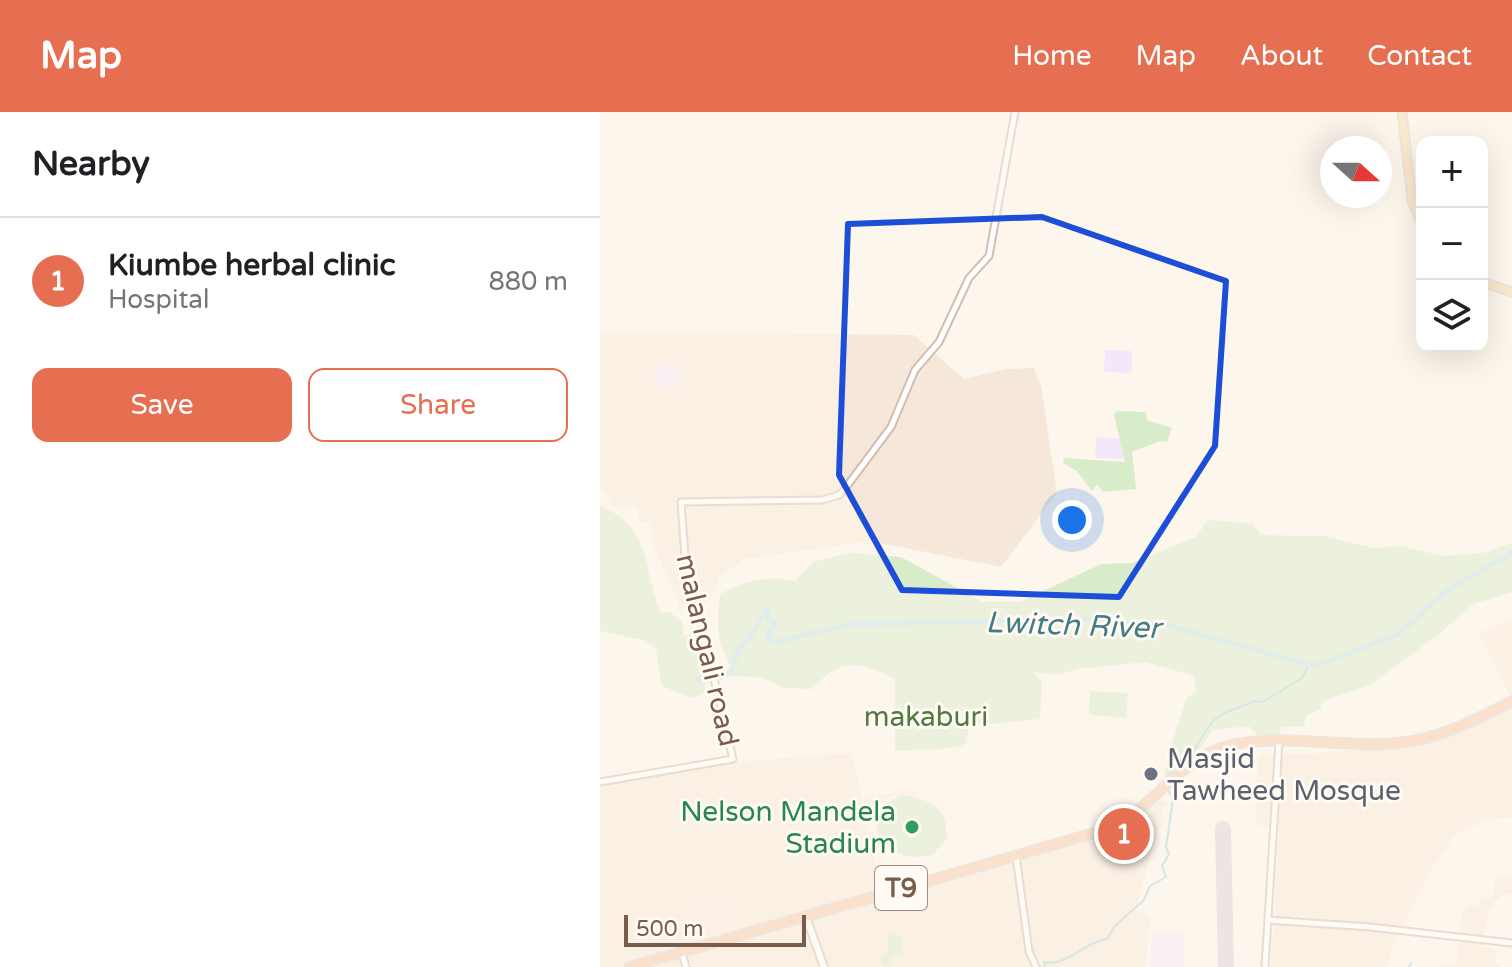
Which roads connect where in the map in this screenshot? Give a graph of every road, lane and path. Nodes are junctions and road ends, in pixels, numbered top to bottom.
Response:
1 (1015, 112) edge
2 (1402, 112) edge
3 (1416, 210) edge
4 (1488, 284) edge
5 (1512, 292) edge
6 (1512, 701) edge
7 (1279, 742) junction
8 (600, 782) edge
9 (1016, 855) junction
10 (805, 918) junction
11 (1268, 920) junction
12 (1512, 943) edge
13 (682, 953) junction
14 (630, 967) edge
15 (686, 967) edge
16 (822, 967) edge
17 (1036, 967) edge
18 (1265, 967) edge

1 - 8 street, malangali road
2 - 3 main road
4 - 5 main road
6 - 7 highway, T9
7 - 9 highway, T9
7 - 11 street
9 - 10 highway, T9
9 - 17 street
10 - 13 highway, T9
10 - 16 main road
11 - 12 street
11 - 18 street
13 - 14 highway, T9
13 - 15 street

